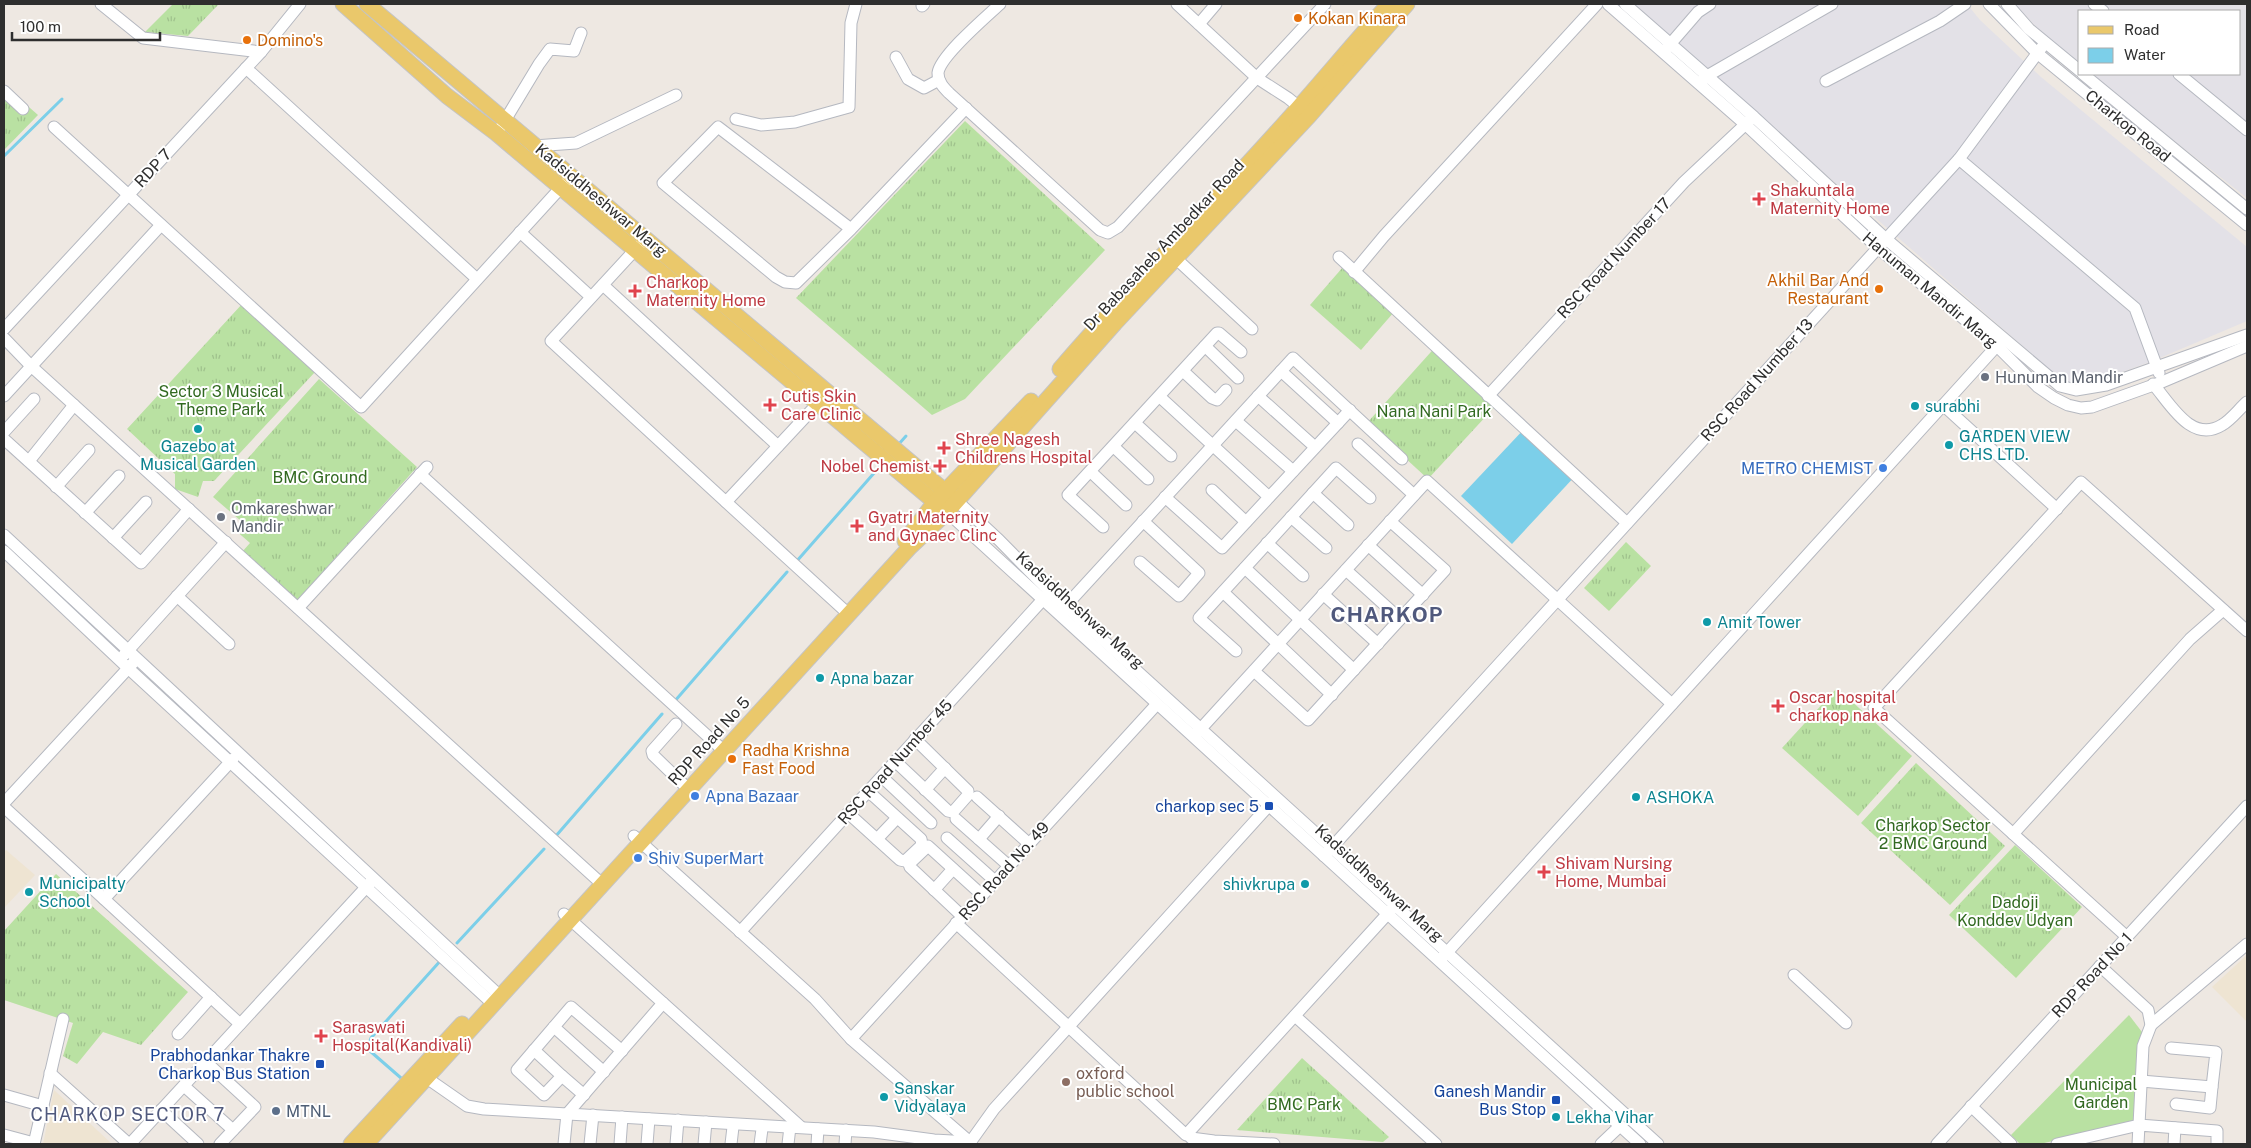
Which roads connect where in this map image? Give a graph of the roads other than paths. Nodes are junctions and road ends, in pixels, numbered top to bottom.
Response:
1 (100, 4) edge
2 (300, 4) edge
3 (343, 4) edge
4 (367, 4) edge
5 (856, 4) edge
6 (1000, 4) edge
7 (1177, 4) edge
8 (1216, 4) edge
9 (1325, 4) edge
10 (1389, 4) edge
11 (1408, 4) edge
12 (1597, 4) edge
13 (1608, 4) edge
14 (1624, 4) edge
15 (1710, 4) edge
16 (1832, 4) edge
17 (1965, 4) edge
18 (1989, 4) edge
19 (2007, 4) edge
20 (1814, 8) edge
21 (1199, 24) junction
22 (581, 33) dead end
23 (2045, 43) junction
24 (1667, 47) junction
25 (261, 52) junction
26 (1353, 53) junction
27 (2037, 53) junction
28 (896, 57) dead end
29 (246, 68) junction
30 (2078, 69) edge
31 (2084, 75) edge
32 (2180, 75) edge
33 (1257, 78) junction
34 (939, 80) junction
35 (1703, 80) junction
36 (1826, 81) dead end
37 (4, 91) edge
38 (676, 95) dead end
39 (966, 108) junction
40 (23, 109) dead end
41 (1304, 111) junction
42 (736, 119) dead end
43 (1750, 121) junction
44 (54, 127) dead end
45 (500, 127) junction
46 (2247, 130) edge
47 (534, 146) junction
48 (1959, 159) junction
49 (571, 176) junction
50 (560, 189) junction
51 (129, 195) junction
52 (2247, 209) edge
53 (161, 224) junction
54 (2247, 225) edge
55 (851, 229) junction
56 (520, 232) junction
57 (645, 239) junction
58 (1882, 244) junction
59 (634, 252) junction
60 (1170, 254) junction
61 (1339, 258) dead end
62 (1354, 272) junction
63 (477, 279) junction
64 (603, 284) junction
65 (591, 297) junction
66 (4, 329) edge
67 (1252, 329) dead end
68 (2247, 335) edge
69 (4, 338) edge
70 (2000, 343) junction
71 (1205, 346) junction
72 (2247, 346) edge
73 (1241, 352) dead end
74 (31, 366) junction
75 (2157, 367) junction
76 (1183, 371) junction
77 (1280, 372) junction
78 (1238, 378) dead end
79 (2158, 383) junction
80 (1226, 390) dead end
81 (827, 393) junction
82 (4, 396) edge
83 (1258, 396) junction
84 (1488, 396) junction
85 (1160, 397) junction
86 (34, 399) dead end
87 (2247, 402) edge
88 (74, 404) junction
89 (816, 404) junction
90 (1944, 406) junction
91 (1350, 410) junction
92 (1236, 421) junction
93 (1338, 423) junction
94 (1135, 424) junction
95 (4, 432) edge
96 (4, 439) edge
97 (1358, 444) dead end
98 (778, 446) junction
99 (1213, 446) junction
100 (1114, 447) junction
101 (1314, 447) junction
102 (89, 450) dead end
103 (1171, 456) dead end
104 (1402, 459) dead end
105 (29, 461) junction
106 (1293, 471) junction
107 (1091, 472) junction
108 (119, 476) dead end
109 (1148, 479) dead end
110 (56, 487) junction
111 (1212, 490) dead end
112 (1313, 493) junction
113 (1414, 495) junction
114 (1165, 497) junction
115 (1270, 497) junction
116 (1370, 498) dead end
117 (146, 502) dead end
118 (726, 502) junction
119 (946, 502) junction
120 (1126, 505) dead end
121 (2057, 508) junction
122 (190, 509) junction
123 (85, 513) junction
124 (1292, 517) junction
125 (1390, 521) junction
126 (1143, 522) junction
127 (1246, 522) junction
128 (1627, 523) junction
129 (1348, 525) dead end
130 (1103, 527) dead end
131 (4, 536) edge
132 (113, 538) junction
133 (226, 542) junction
134 (1268, 543) junction
135 (1368, 545) junction
136 (1326, 548) dead end
137 (4, 551) edge
138 (1140, 562) dead end
139 (1245, 568) junction
140 (1346, 570) junction
141 (1303, 576) dead end
142 (1223, 592) junction
143 (1323, 594) junction
144 (1423, 595) junction
145 (177, 596) junction
146 (1046, 596) junction
147 (1557, 600) junction
148 (298, 608) junction
149 (843, 609) junction
150 (1061, 610) junction
151 (2224, 610) junction
152 (1301, 618) junction
153 (1400, 619) junction
154 (2247, 631) edge
155 (229, 644) dead end
156 (1278, 644) junction
157 (1378, 644) junction
158 (128, 650) junction
159 (1236, 651) dead end
160 (137, 658) junction
161 (124, 664) junction
162 (1354, 670) junction
163 (1254, 671) junction
164 (1332, 695) junction
165 (1157, 704) junction
166 (1672, 704) junction
167 (676, 724) dead end
168 (1197, 733) junction
169 (915, 739) junction
170 (722, 748) junction
171 (238, 753) junction
172 (895, 761) junction
173 (230, 763) junction
174 (944, 768) junction
175 (882, 777) junction
176 (683, 784) junction
177 (925, 790) junction
178 (868, 791) junction
179 (977, 797) dead end
180 (1272, 802) junction
181 (4, 805) edge
182 (2247, 806) edge
183 (848, 813) junction
184 (999, 816) junction
185 (897, 818) junction
186 (956, 819) dead end
187 (931, 823) dead end
188 (2013, 834) junction
189 (947, 838) dead end
190 (979, 838) junction
191 (637, 839) junction
192 (877, 840) junction
193 (1026, 841) dead end
194 (1328, 852) junction
195 (1009, 866) junction
196 (953, 869) junction
197 (374, 879) junction
198 (995, 881) junction
199 (600, 882) junction
200 (366, 888) junction
201 (934, 890) junction
202 (982, 895) junction
203 (104, 899) junction
204 (1392, 910) junction
205 (567, 917) junction
206 (959, 920) junction
207 (740, 932) junction
208 (2127, 937) junction
209 (2247, 944) edge
210 (1443, 957) junction
211 (2100, 966) junction
212 (1794, 975) dead end
213 (211, 997) junction
214 (493, 997) junction
215 (664, 1004) junction
216 (1295, 1016) junction
217 (63, 1019) dead end
218 (1846, 1023) dead end
219 (240, 1024) junction
220 (2151, 1025) junction
221 (1070, 1026) junction
222 (554, 1027) junction
223 (178, 1034) dead end
224 (851, 1039) junction
225 (2171, 1048) dead end
226 (534, 1050) junction
227 (622, 1050) junction
228 (206, 1062) junction
229 (604, 1072) junction
230 (50, 1073) junction
231 (422, 1075) junction
232 (562, 1076) junction
233 (2141, 1081) junction
234 (184, 1086) junction
235 (2212, 1087) junction
236 (4, 1095) edge
237 (584, 1095) junction
238 (2176, 1104) dead end
239 (43, 1106) junction
240 (1971, 1106) junction
241 (161, 1110) junction
242 (567, 1114) junction
243 (593, 1115) junction
244 (622, 1117) junction
245 (649, 1119) junction
246 (678, 1120) junction
247 (706, 1122) junction
248 (2139, 1125) junction
249 (1620, 1126) junction
250 (733, 1127) dead end
251 (796, 1127) junction
252 (1982, 1127) dead end
253 (2175, 1128) junction
254 (762, 1129) dead end
255 (818, 1129) junction
256 (233, 1130) junction
257 (846, 1130) junction
258 (874, 1132) junction
259 (4, 1135) edge
260 (1191, 1138) dead end
261 (2101, 1139) edge
262 (907, 1140) edge
263 (362, 1141) edge
264 (933, 1142) edge
265 (971, 1143) edge
266 (1941, 1143) edge
267 (34, 1144) edge
268 (130, 1144) edge
269 (198, 1144) edge
270 (220, 1144) edge
271 (564, 1144) edge
272 (590, 1144) edge
273 (620, 1144) edge
274 (647, 1144) edge
275 (676, 1144) edge
276 (704, 1144) edge
277 (732, 1144) edge
278 (760, 1144) edge
279 (788, 1144) edge
280 (817, 1144) edge
281 (845, 1144) edge
282 (873, 1144) edge
283 (1274, 1144) edge
284 (1436, 1144) edge
285 (1601, 1144) edge
286 (1640, 1144) edge
287 (1658, 1144) edge
288 (1998, 1144) edge
289 (2011, 1144) edge
290 (2063, 1144) edge
291 (2138, 1144) edge
292 (2174, 1144) edge
293 (2216, 1144) edge

1 - 25 street
2 - 25 street, RDP 7
3 - 45 main road, Kadsiddheshwar Marg
4 - 45 main road, Kadsiddheshwar Marg
5 - 42 street
6 - 34 street
7 - 21 street
8 - 21 street
9 - 33 street
10 - 26 main road, Dr Babasaheb Ambedkar Road
11 - 26 main road, Dr Babasaheb Ambedkar Road
12 - 62 street
13 - 24 street
14 - 24 street
15 - 24 street
16 - 20 street
17 - 36 street
18 - 27 street, Charkop Road
19 - 23 street, Charkop Road
20 - 35 street
21 - 33 street
22 - 45 street
23 - 27 street, RSC Road Number 13
23 - 30 street, Charkop Road
24 - 35 street
25 - 29 street, RDP 7
26 - 41 main road, Dr Babasaheb Ambedkar Road
27 - 48 street, RSC Road Number 13
27 - 54 street, Charkop Road
28 - 34 street
29 - 51 street, RDP 7
29 - 63 street
31 - 52 street, Charkop Road
32 - 46 street
33 - 39 street
33 - 41 street
34 - 39 street
35 - 43 street
37 - 40 street
38 - 47 street
39 - 55 street
41 - 60 main road, Dr Babasaheb Ambedkar Road
43 - 58 street, Hanuman Mandir Marg
43 - 84 street, RSC Road Number 17
44 - 51 street
45 - 47 main road, Kadsiddheshwar Marg
45 - 50 main road, Kadsiddheshwar Marg
47 - 49 main road, Kadsiddheshwar Marg
48 - 58 street, RSC Road Number 13
48 - 75 street
49 - 50 street
49 - 57 main road, Kadsiddheshwar Marg
50 - 56 street
50 - 59 main road, Kadsiddheshwar Marg
51 - 53 street
51 - 66 street, RDP 7
53 - 63 street
53 - 74 street
55 - 55 street
56 - 63 street
56 - 65 street
57 - 59 street
57 - 81 main road, Kadsiddheshwar Marg
58 - 70 street, Hanuman Mandir Marg
58 - 128 street, RSC Road Number 13
59 - 64 street
59 - 89 main road, Kadsiddheshwar Marg
60 - 67 street
60 - 119 main road, Dr Babasaheb Ambedkar Road
61 - 62 street
62 - 84 street
64 - 65 street
64 - 98 street
65 - 118 street
68 - 75 street
69 - 74 street
70 - 75 street
70 - 79 street, Hanuman Mandir Marg
70 - 90 street
71 - 73 street
71 - 76 street
71 - 78 street
72 - 79 street, Hanuman Mandir Marg
74 - 82 street
74 - 88 street
75 - 79 street
76 - 80 street
76 - 85 street
77 - 83 street
77 - 91 street
77 - 93 street
79 - 87 street
81 - 89 street
81 - 119 main road, Kadsiddheshwar Marg
83 - 92 street
83 - 101 street
84 - 128 street
85 - 94 street
85 - 99 street
86 - 95 street
88 - 105 street
88 - 122 street
89 - 98 street
89 - 119 main road, Kadsiddheshwar Marg
90 - 121 street
90 - 166 street
91 - 93 street
91 - 104 street
92 - 99 street
92 - 106 street
93 - 101 street
94 - 100 street
94 - 103 street
96 - 105 street
97 - 113 street
98 - 118 street
99 - 114 street
99 - 115 street
100 - 107 street
100 - 109 street
101 - 106 street
102 - 110 street
105 - 110 street
106 - 115 street
107 - 120 street
107 - 130 street
108 - 123 street
110 - 123 street
111 - 127 street
112 - 116 street
112 - 124 street
112 - 129 street
113 - 125 street
113 - 147 street
114 - 126 street
114 - 127 street
115 - 127 street
117 - 132 street
118 - 149 street
119 - 146 street, Kadsiddheshwar Marg
119 - 149 main road, RDP Road No 5
119 - 170 main road, RDP Road No 5
121 - 151 street
121 - 188 street
122 - 132 street
122 - 133 street
123 - 132 street
124 - 134 street
124 - 136 street
125 - 135 street
125 - 144 street
126 - 138 street
126 - 150 street
128 - 147 street, RSC Road Number 13
131 - 158 street
133 - 145 street
133 - 148 street
134 - 139 street
134 - 141 street
135 - 140 street
135 - 144 street
137 - 161 street
139 - 142 street
139 - 152 street
140 - 143 street
140 - 153 street
142 - 156 street
142 - 159 street
143 - 152 street
143 - 157 street
144 - 153 street
145 - 155 street
145 - 158 street
146 - 150 street, Kadsiddheshwar Marg
146 - 169 street, RSC Road Number 45
147 - 166 street
147 - 194 street, RSC Road Number 13
148 - 170 street
148 - 199 street
149 - 170 main road, RDP Road No 5
150 - 165 street, Kadsiddheshwar Marg
150 - 168 street, Kadsiddheshwar Marg
151 - 154 street
151 - 188 street
152 - 156 street
152 - 162 street
153 - 157 street
156 - 163 street
156 - 164 street
157 - 162 street
158 - 160 street
158 - 161 street
160 - 161 street
160 - 171 street
161 - 173 street
161 - 181 street
162 - 164 street
163 - 164 street
163 - 168 street
165 - 168 street, Kadsiddheshwar Marg
165 - 195 street, RSC Road No. 49
166 - 210 street
167 - 176 street
168 - 180 street, Kadsiddheshwar Marg
169 - 172 street, RSC Road Number 45
169 - 174 street
170 - 176 main road, RDP Road No 5
170 - 191 main road, RDP Road No 5
171 - 173 street
171 - 197 street
172 - 175 street, RSC Road Number 45
172 - 177 street
173 - 200 street
173 - 203 street
174 - 177 street
174 - 177 street
175 - 178 street, RSC Road Number 45
175 - 187 street
176 - 191 main road, RDP Road No 5
178 - 183 street, RSC Road Number 45
178 - 185 street
179 - 184 street
180 - 194 street, Kadsiddheshwar Marg
180 - 221 street
181 - 203 street
182 - 208 street, RDP Road No 1
183 - 192 street
183 - 207 street, RSC Road Number 45
184 - 190 street
184 - 193 street
185 - 192 street
185 - 192 street
186 - 190 street
188 - 208 street
189 - 198 street
190 - 195 street
191 - 199 main road, RDP Road No 5
191 - 207 street
194 - 204 street, Kadsiddheshwar Marg
195 - 198 street, RSC Road No. 49
196 - 201 street
196 - 201 street
196 - 202 street
197 - 200 street
197 - 214 street
198 - 202 street, RSC Road No. 49
199 - 205 main road, RDP Road No 5
200 - 214 street
200 - 219 street
201 - 206 street
202 - 206 street, RSC Road No. 49
203 - 213 street
204 - 210 street, Kadsiddheshwar Marg
204 - 216 street
205 - 214 main road, RDP Road No 5
205 - 215 street
206 - 221 street
206 - 224 street, RSC Road No. 49
207 - 224 street
208 - 211 street, RDP Road No 1
209 - 220 street
210 - 249 street, Kadsiddheshwar Marg
210 - 287 street, Kadsiddheshwar Marg
211 - 220 street
211 - 240 street, RDP Road No 1
212 - 218 street
213 - 219 street
213 - 223 street
214 - 231 main road, RDP Road No 5
215 - 227 street
215 - 251 street
216 - 221 street
216 - 284 street
217 - 230 street
219 - 228 street
220 - 233 street
221 - 265 street
222 - 226 street
222 - 227 street
222 - 229 street
224 - 265 street
225 - 235 street
226 - 232 street
226 - 232 street
227 - 229 street
228 - 234 street
228 - 256 street
229 - 237 street
230 - 239 street
230 - 268 street
231 - 242 street
231 - 263 main road, RDP Road No 5
232 - 237 street
233 - 235 street
233 - 248 street
234 - 241 street
234 - 256 street
235 - 238 street
236 - 239 street
237 - 242 street
239 - 267 street
240 - 266 street, RDP Road No 1
240 - 289 street
241 - 268 street
241 - 269 street
242 - 243 street
242 - 271 street
243 - 244 street
243 - 272 street
244 - 245 street
244 - 273 street
245 - 246 street
245 - 274 street
246 - 247 street
246 - 275 street
247 - 251 street
247 - 276 street
248 - 253 street
248 - 261 street
248 - 291 street
249 - 285 street
249 - 286 street, Kadsiddheshwar Marg
250 - 277 street
251 - 255 street
251 - 279 street
252 - 288 street
253 - 292 street
253 - 293 street
254 - 278 street
255 - 257 street
255 - 280 street
256 - 270 street
257 - 258 street
257 - 281 street
258 - 262 street
258 - 282 street
259 - 267 street
260 - 283 street
261 - 290 street
262 - 264 street
264 - 265 street

